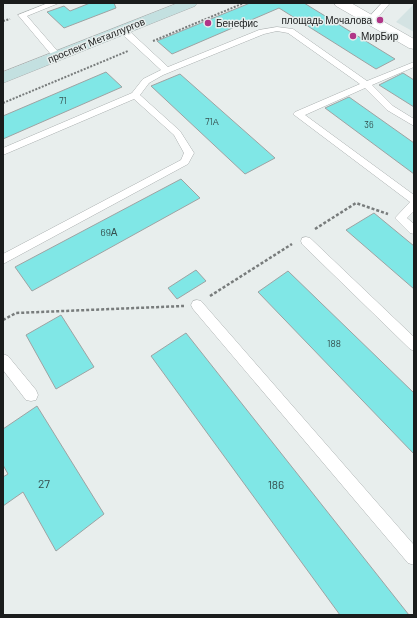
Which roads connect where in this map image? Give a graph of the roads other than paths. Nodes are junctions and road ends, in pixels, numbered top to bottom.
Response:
1 (53, 3) edge
2 (190, 3) edge
3 (341, 3) edge
4 (386, 3) edge
5 (371, 20) junction
6 (123, 30) junction
7 (414, 45) edge
8 (57, 56) junction
9 (414, 64) edge
10 (166, 70) junction
11 (3, 78) edge
12 (366, 84) junction
13 (135, 95) junction
14 (414, 124) edge
15 (3, 152) edge
16 (414, 200) edge
17 (414, 205) edge
18 (414, 230) edge
19 (304, 238) road end
20 (3, 259) edge
21 (197, 305) road end
22 (414, 345) edge
23 (3, 360) edge
24 (32, 395) dead end
25 (414, 557) edge

1 - 8 lane
2 - 6 street, проспект Металлургов
3 - 5 street
4 - 5 lane
5 - 7 street
6 - 8 street, проспект Металлургов
6 - 10 lane
8 - 11 street, проспект Металлургов
9 - 12 lane
10 - 12 lane
10 - 13 lane
12 - 14 lane
12 - 16 lane
13 - 15 lane
13 - 20 lane
17 - 18 lane
19 - 22 lane
21 - 25 lane
23 - 24 lane

